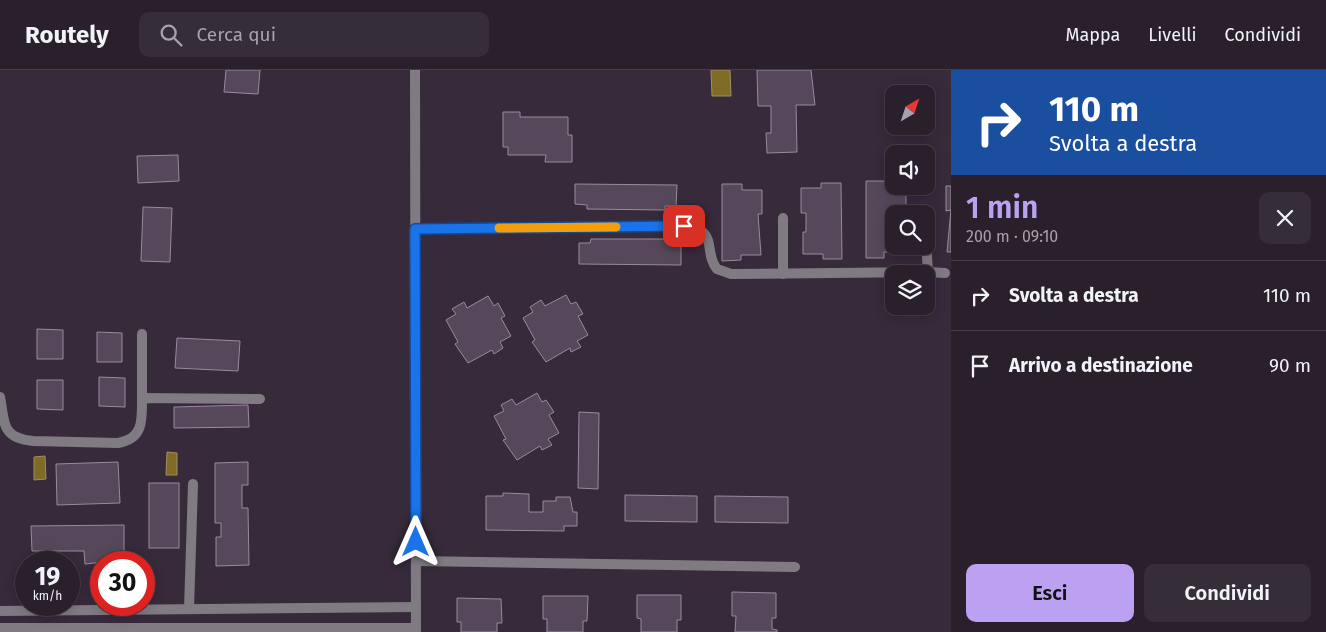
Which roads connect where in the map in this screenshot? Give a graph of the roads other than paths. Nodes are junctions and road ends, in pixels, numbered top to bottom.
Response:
1 (415, 70) edge
2 (782, 218) dead end
3 (415, 229) junction
4 (935, 272) edge
5 (885, 273) edge
6 (945, 273) dead end
7 (783, 274) junction
8 (142, 334) dead end
9 (0, 397) edge
10 (142, 398) junction
11 (260, 399) dead end
12 (193, 484) dead end
13 (416, 561) junction
14 (795, 567) dead end
15 (416, 608) junction
16 (188, 609) junction
17 (0, 611) edge
18 (0, 628) edge
19 (416, 630) edge

1 - 3 street
2 - 7 street
3 - 7 street
3 - 13 street
4 - 6 street
5 - 7 street
8 - 10 street
9 - 10 street
10 - 11 street
12 - 16 street
13 - 14 street
13 - 15 street
15 - 16 street
15 - 19 street
16 - 17 street
18 - 19 street

